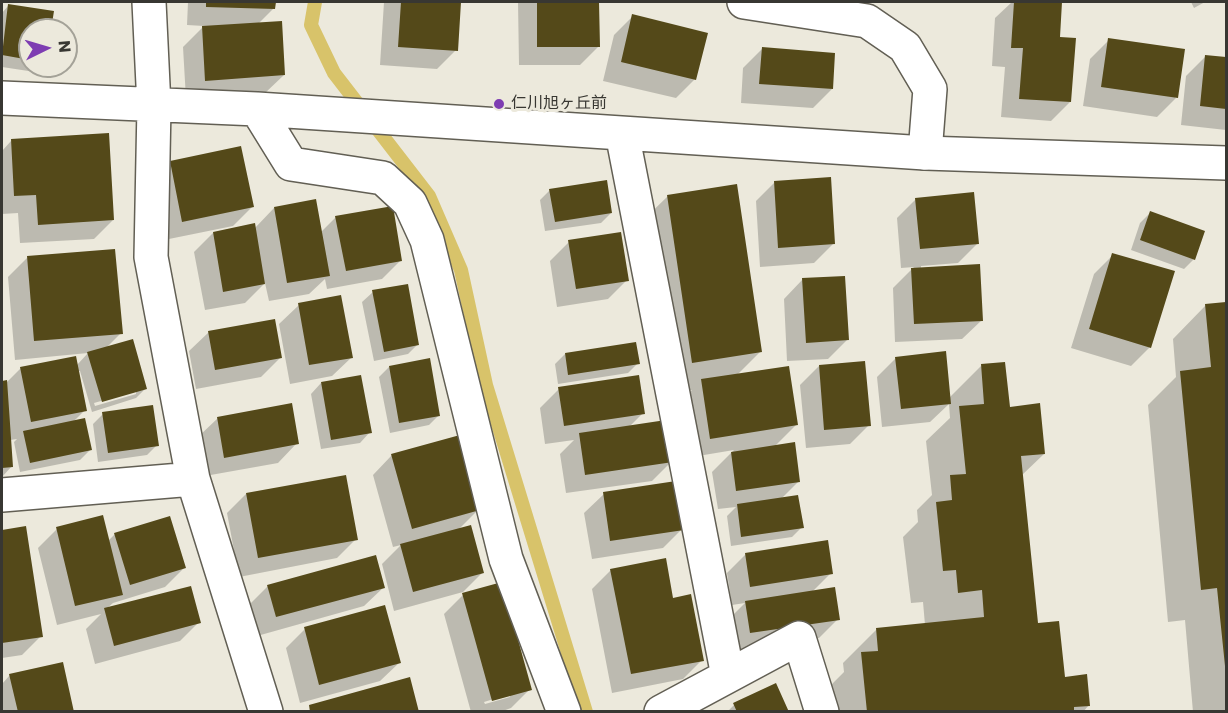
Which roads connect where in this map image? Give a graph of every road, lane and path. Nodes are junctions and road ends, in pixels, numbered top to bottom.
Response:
1 (149, 2) edge
2 (744, 2) edge
3 (2, 98) edge
4 (154, 106) junction
5 (257, 109) junction
6 (622, 133) junction
7 (925, 153) junction
8 (1227, 163) edge
9 (193, 479) junction
10 (2, 495) edge
11 (728, 676) junction
12 (267, 711) edge
13 (564, 711) edge
14 (661, 711) edge
15 (822, 711) edge

1 - 4 street
2 - 7 street
3 - 4 street
4 - 5 street
4 - 9 street
5 - 6 street
5 - 13 street
6 - 7 street
6 - 11 street
7 - 8 street
9 - 10 street
9 - 12 street
11 - 14 street
11 - 15 street

